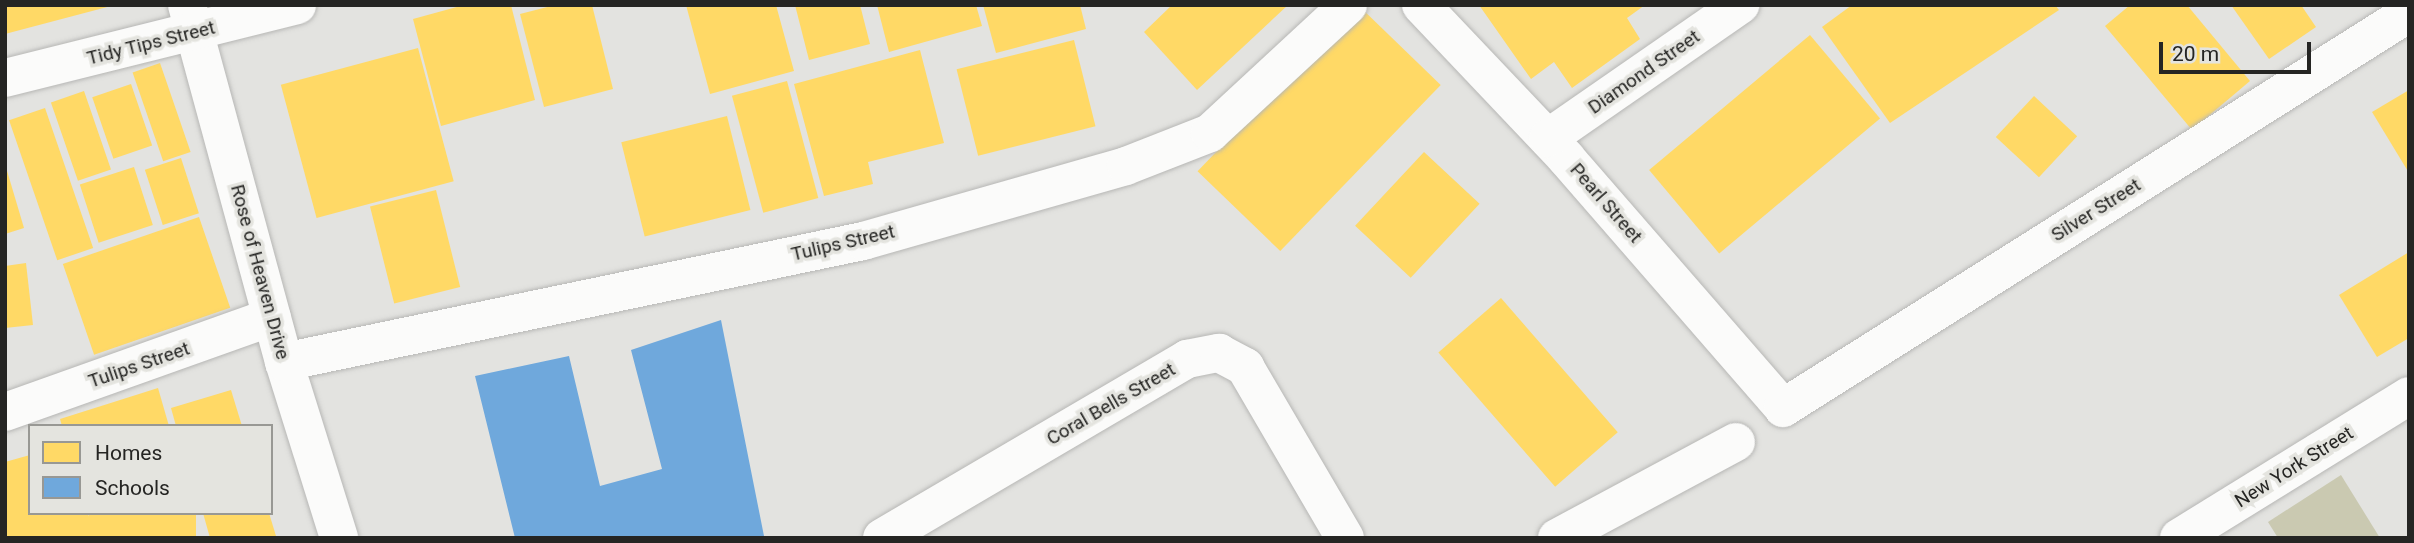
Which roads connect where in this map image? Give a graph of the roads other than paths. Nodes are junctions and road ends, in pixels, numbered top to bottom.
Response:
1 (297, 5) edge
2 (1348, 5) edge
3 (1421, 5) edge
4 (1740, 5) edge
5 (2409, 13) edge
6 (191, 19) edge
7 (5, 78) edge
8 (1548, 138) junction
9 (272, 317) junction
10 (284, 362) junction
11 (2409, 396) edge
12 (1783, 408) joint
13 (5, 412) edge
14 (1736, 442) dead end
15 (339, 538) edge
16 (882, 538) edge
17 (1346, 538) edge
18 (1557, 538) edge
19 (2179, 538) edge

1 - 6 street, Tidy Tips Street
2 - 10 street, Tulips Street
3 - 8 street, Pearl Street
4 - 8 street, Diamond Street
5 - 12 street, Silver Street
6 - 7 street, Tidy Tips Street
6 - 9 street, Rose of Heaven Drive
8 - 12 street, Pearl Street
9 - 10 street, Rose of Heaven Drive
9 - 13 street, Tulips Street
10 - 15 street, Rose of Heaven Drive
11 - 19 street, New York Street
14 - 18 street
16 - 17 street, Coral Bells Street

